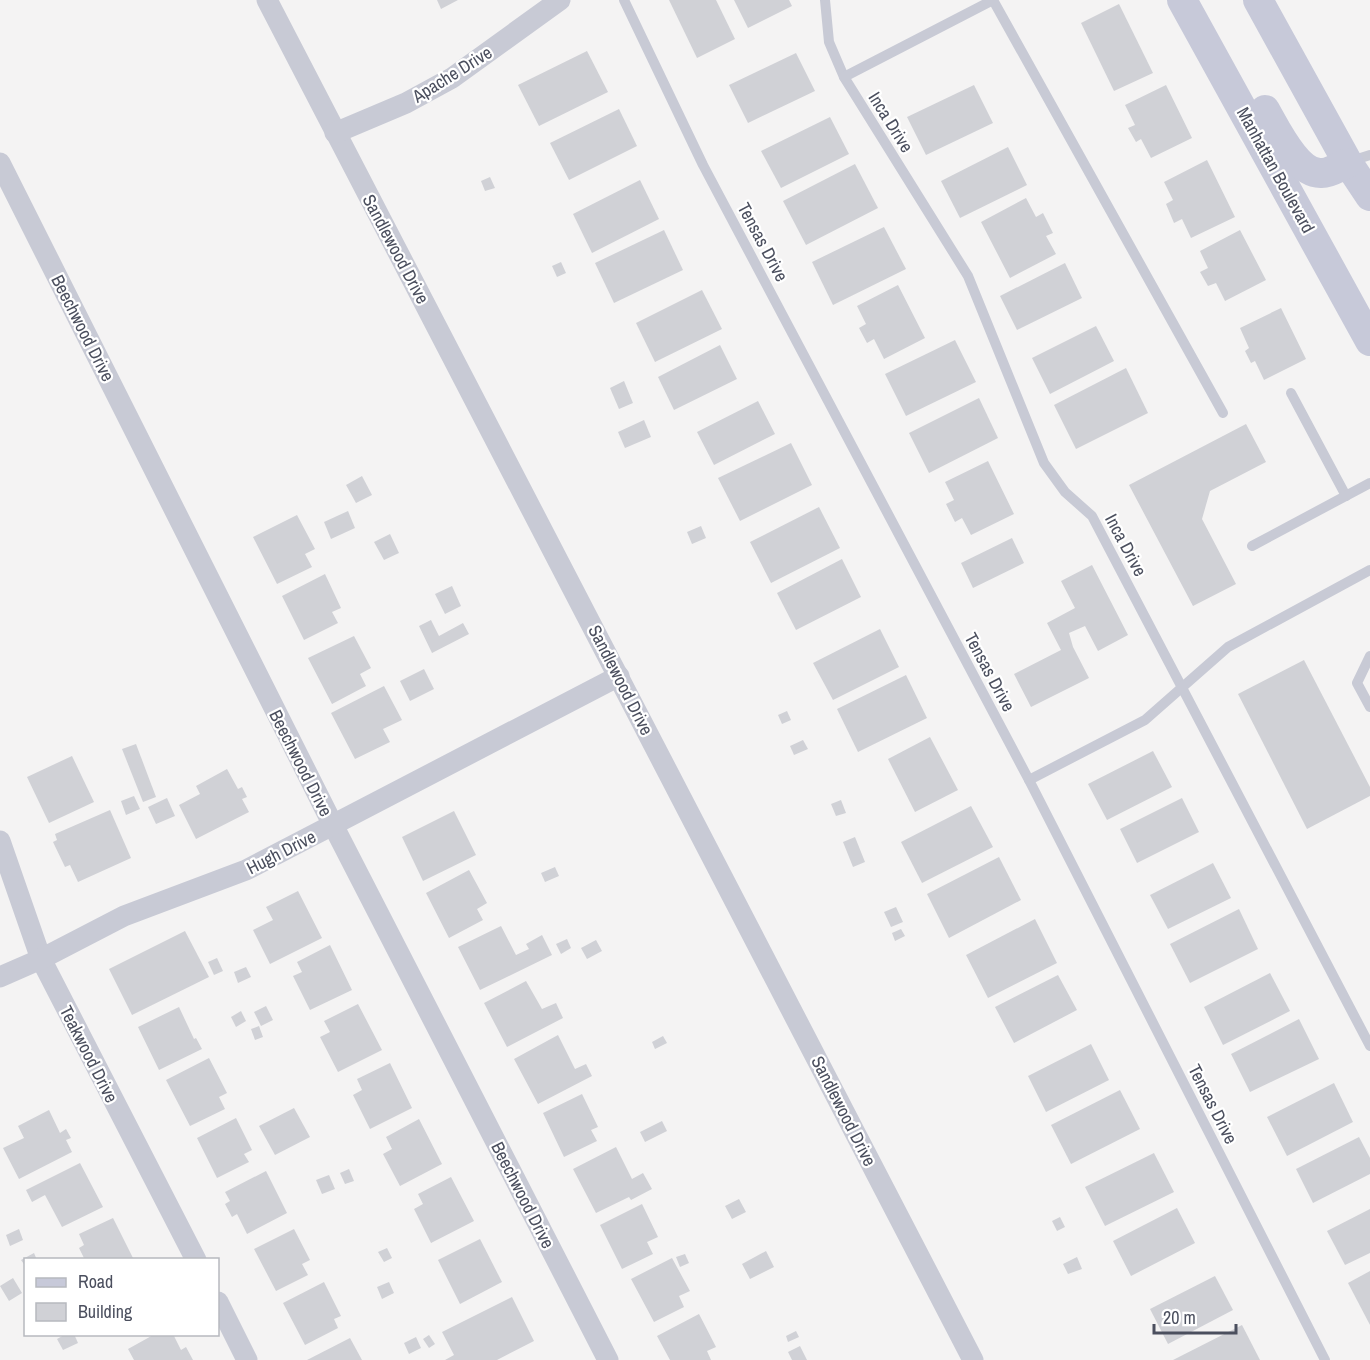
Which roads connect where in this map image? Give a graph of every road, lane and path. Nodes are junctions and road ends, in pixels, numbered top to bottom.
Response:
1 (267, 0) edge
2 (560, 0) edge
3 (624, 0) edge
4 (825, 0) edge
5 (1258, 0) edge
6 (1182, 1) edge
7 (844, 77) junction
8 (335, 132) junction
9 (1359, 159) edge
10 (0, 163) edge
11 (1370, 196) edge
12 (1370, 340) edge
13 (1291, 393) dead end
14 (1223, 412) dead end
15 (1370, 483) edge
16 (1346, 496) junction
17 (1252, 546) dead end
18 (1370, 570) edge
19 (1370, 656) edge
20 (619, 676) junction
21 (1183, 688) junction
22 (1370, 707) edge
23 (1029, 780) junction
24 (333, 825) junction
25 (0, 841) edge
26 (41, 959) junction
27 (0, 977) edge
28 (1370, 1046) edge
29 (195, 1258) edge
30 (219, 1304) edge
31 (247, 1360) edge
32 (608, 1360) edge
33 (973, 1360) edge
34 (1325, 1360) edge

1 - 8 street, Sandlewood Drive
2 - 8 street, Apache Drive
3 - 23 lane, Tensas Drive
4 - 7 lane, Inca Drive
5 - 9 street
6 - 9 street
6 - 12 street, Manhattan Boulevard
7 - 14 lane
7 - 21 lane, Inca Drive
8 - 20 street, Sandlewood Drive
9 - 11 street
10 - 24 street, Beechwood Drive
13 - 16 lane
15 - 16 lane
16 - 17 lane
18 - 21 lane
19 - 22 lane
20 - 24 street, Hugh Drive
20 - 33 street, Sandlewood Drive
21 - 23 lane
21 - 28 lane, Inca Drive
23 - 34 lane, Tensas Drive
24 - 26 street, Hugh Drive
24 - 32 street, Beechwood Drive
25 - 26 street, Teakwood Drive
26 - 27 street, Hugh Drive
26 - 29 street, Teakwood Drive
30 - 31 street

